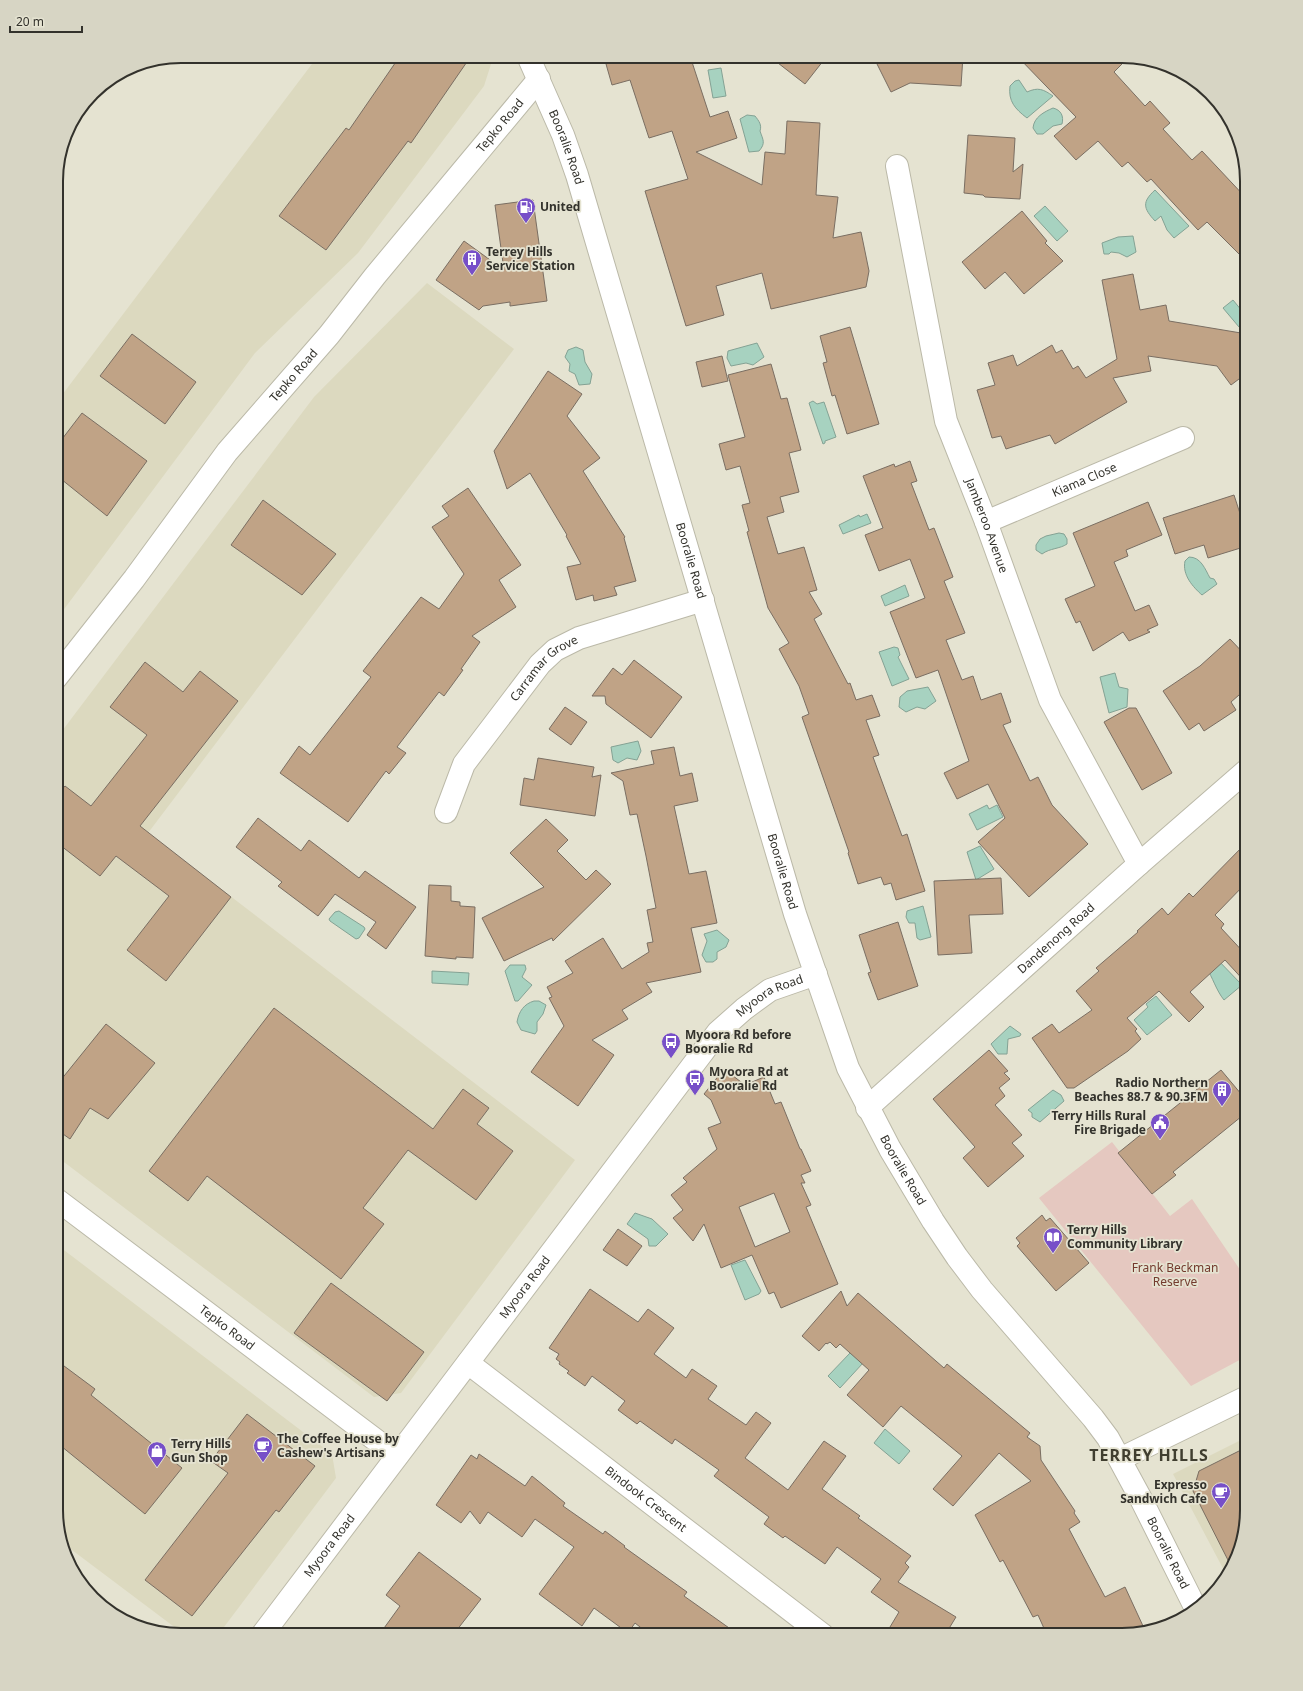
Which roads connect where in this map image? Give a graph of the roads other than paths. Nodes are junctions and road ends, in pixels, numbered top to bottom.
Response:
1 (531, 63) edge
2 (539, 79) junction
3 (897, 166) dead end
4 (1183, 438) dead end
5 (986, 522) junction
6 (703, 600) junction
7 (63, 669) edge
8 (1240, 776) edge
9 (446, 812) dead end
10 (1139, 864) junction
11 (816, 974) junction
12 (867, 1108) junction
13 (63, 1204) edge
14 (468, 1363) junction
15 (1240, 1400) edge
16 (397, 1456) junction
17 (1120, 1459) junction
18 (1193, 1604) edge
19 (267, 1628) edge
20 (814, 1628) edge

1 - 2 street, Booralie Road
2 - 6 street, Booralie Road
2 - 7 street, Tepko Road
3 - 5 street, Jamberoo Avenue
4 - 5 street, Kiama Close
5 - 10 street, Jamberoo Avenue
6 - 9 street, Carramar Grove
6 - 11 street, Booralie Road
8 - 10 street, Dandenong Road
10 - 12 street, Dandenong Road
11 - 12 street, Booralie Road
11 - 14 street, Myoora Road
12 - 17 street, Booralie Road
13 - 16 street, Tepko Road
14 - 16 street, Myoora Road
14 - 20 street, Bindook Crescent
15 - 17 street
16 - 19 street, Myoora Road
17 - 18 street, Booralie Road

